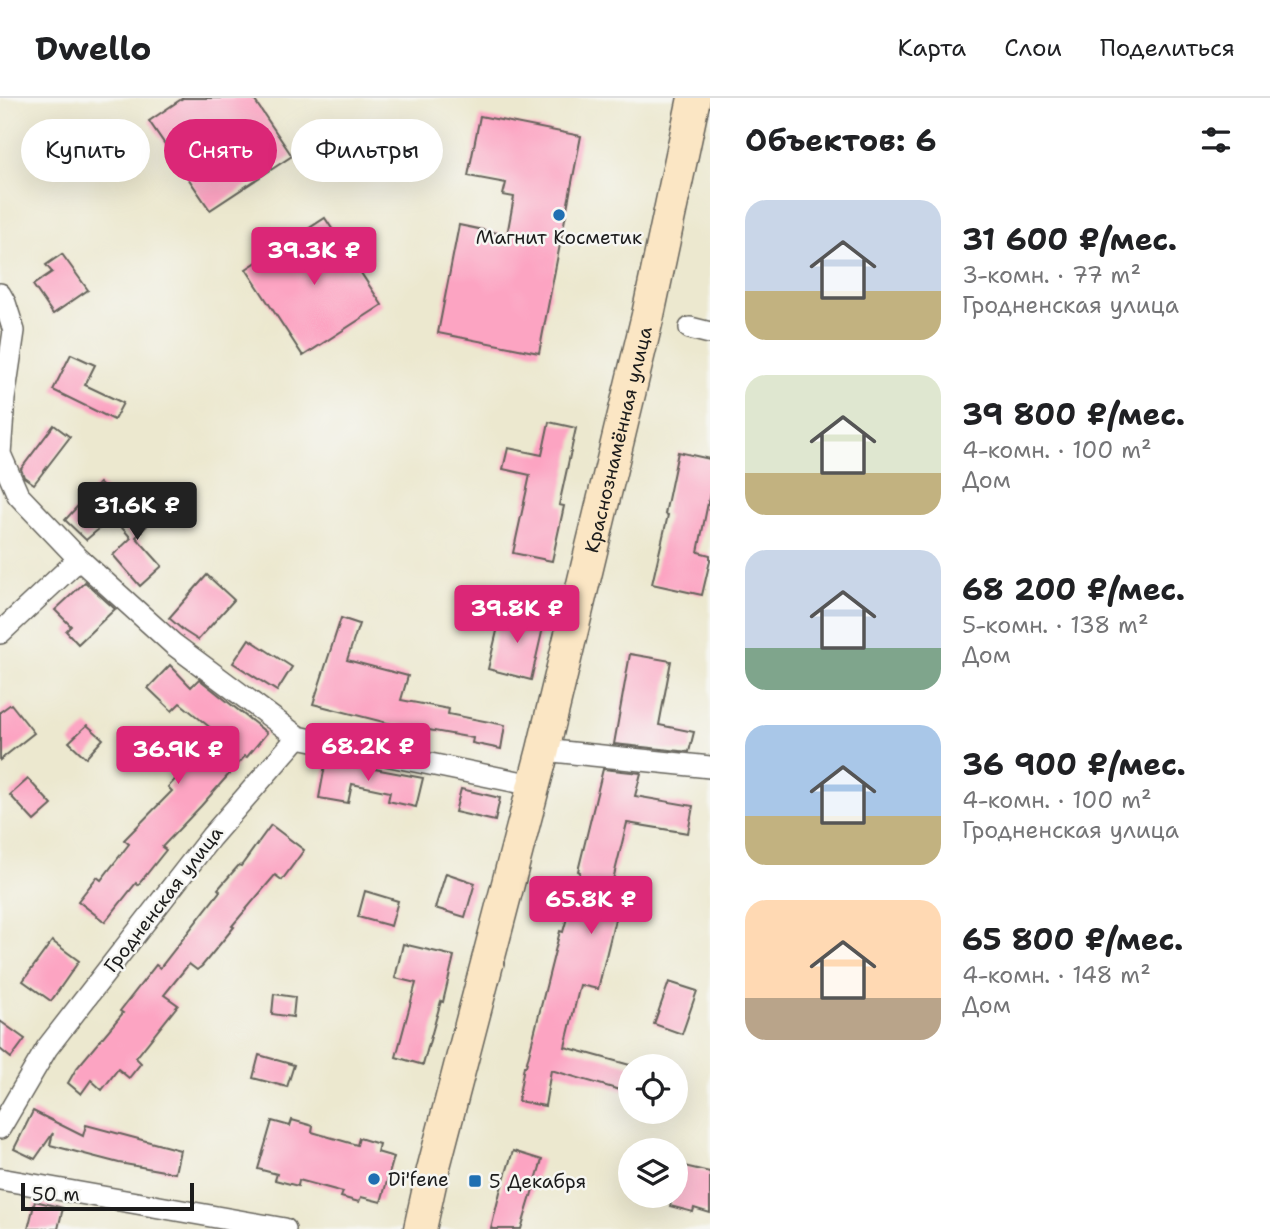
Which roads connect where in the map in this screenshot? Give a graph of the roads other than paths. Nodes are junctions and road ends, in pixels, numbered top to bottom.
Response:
1 (695, 98) edge
2 (0, 294) edge
3 (79, 559) junction
4 (0, 633) edge
5 (298, 737) junction
6 (543, 750) junction
7 (710, 767) edge
8 (533, 785) junction
9 (0, 1129) edge
10 (0, 1179) edge
11 (285, 1229) edge
12 (420, 1229) edge

1 - 6 street, Краснознамённая улица
2 - 3 street
3 - 4 street
3 - 5 street
5 - 8 street
5 - 9 street, Гродненская улица
6 - 7 street
6 - 8 street, Краснознамённая улица
8 - 12 street, Краснознамённая улица
10 - 11 street

